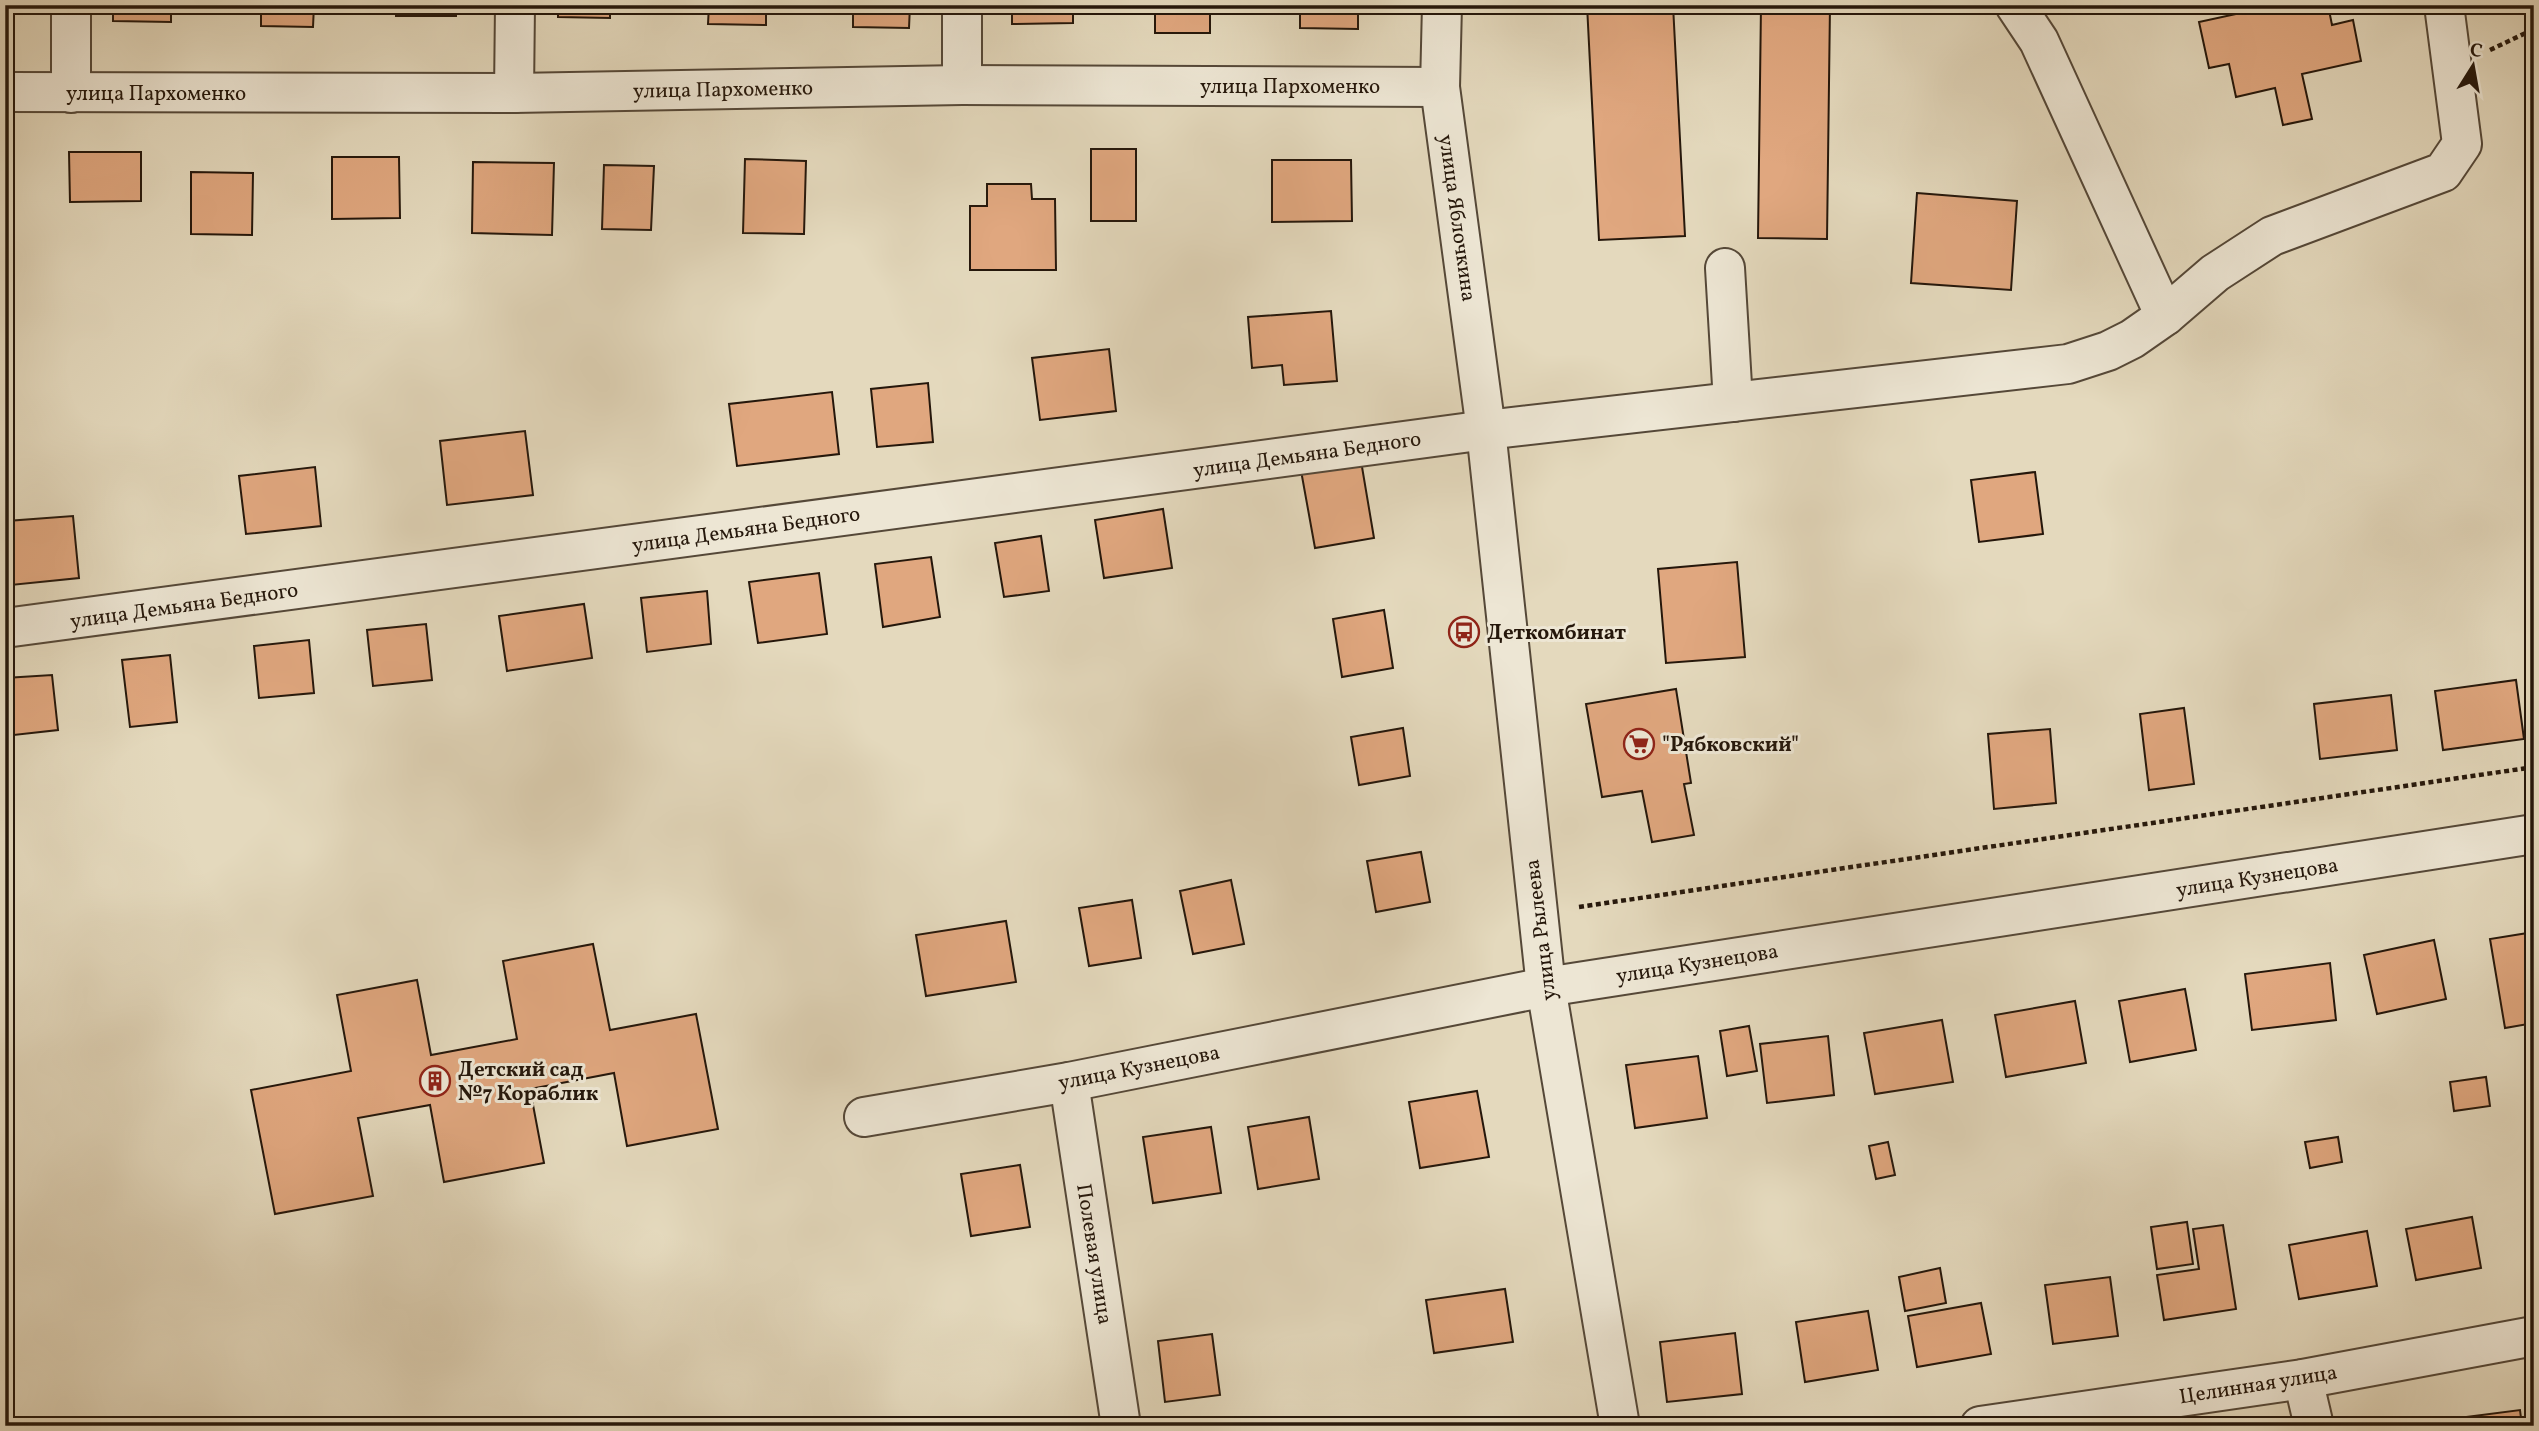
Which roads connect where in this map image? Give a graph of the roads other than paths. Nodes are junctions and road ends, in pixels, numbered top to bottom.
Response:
1 (71, 5) edge
2 (515, 5) edge
3 (962, 5) edge
4 (1441, 5) edge
5 (2015, 5) edge
6 (2444, 5) edge
7 (962, 85) junction
8 (1440, 87) junction
9 (5, 92) edge
10 (71, 93) junction
11 (514, 93) junction
12 (1725, 268) dead end
13 (2165, 316) junction
14 (1733, 402) junction
15 (1486, 430) junction
16 (5, 628) edge
17 (2534, 834) edge
18 (1546, 986) junction
19 (1069, 1082) junction
20 (864, 1116) dead end
21 (2534, 1336) edge
22 (2303, 1379) junction
23 (1121, 1426) edge
24 (1620, 1426) edge
25 (1980, 1426) edge
26 (2314, 1426) edge

1 - 10 street
2 - 11 street
3 - 7 street
4 - 8 street, улица Яблочкина
5 - 13 street
6 - 13 street, улица Демьяна Бедного
7 - 8 street, улица Пархоменко
7 - 11 street, улица Пархоменко
8 - 15 street, улица Яблочкина
9 - 10 street, улица Пархоменко
10 - 11 street, улица Пархоменко
12 - 14 street
13 - 14 street, улица Демьяна Бедного
14 - 15 street, улица Демьяна Бедного
15 - 16 street, улица Демьяна Бедного
15 - 18 street, улица Рылеева
17 - 18 street, улица Кузнецова
18 - 19 street, улица Кузнецова
18 - 24 street, улица Рылеева
19 - 20 street, улица Кузнецова
19 - 23 street, Полевая улица
21 - 22 street, Целинная улица
22 - 25 street, Целинная улица
22 - 26 street

